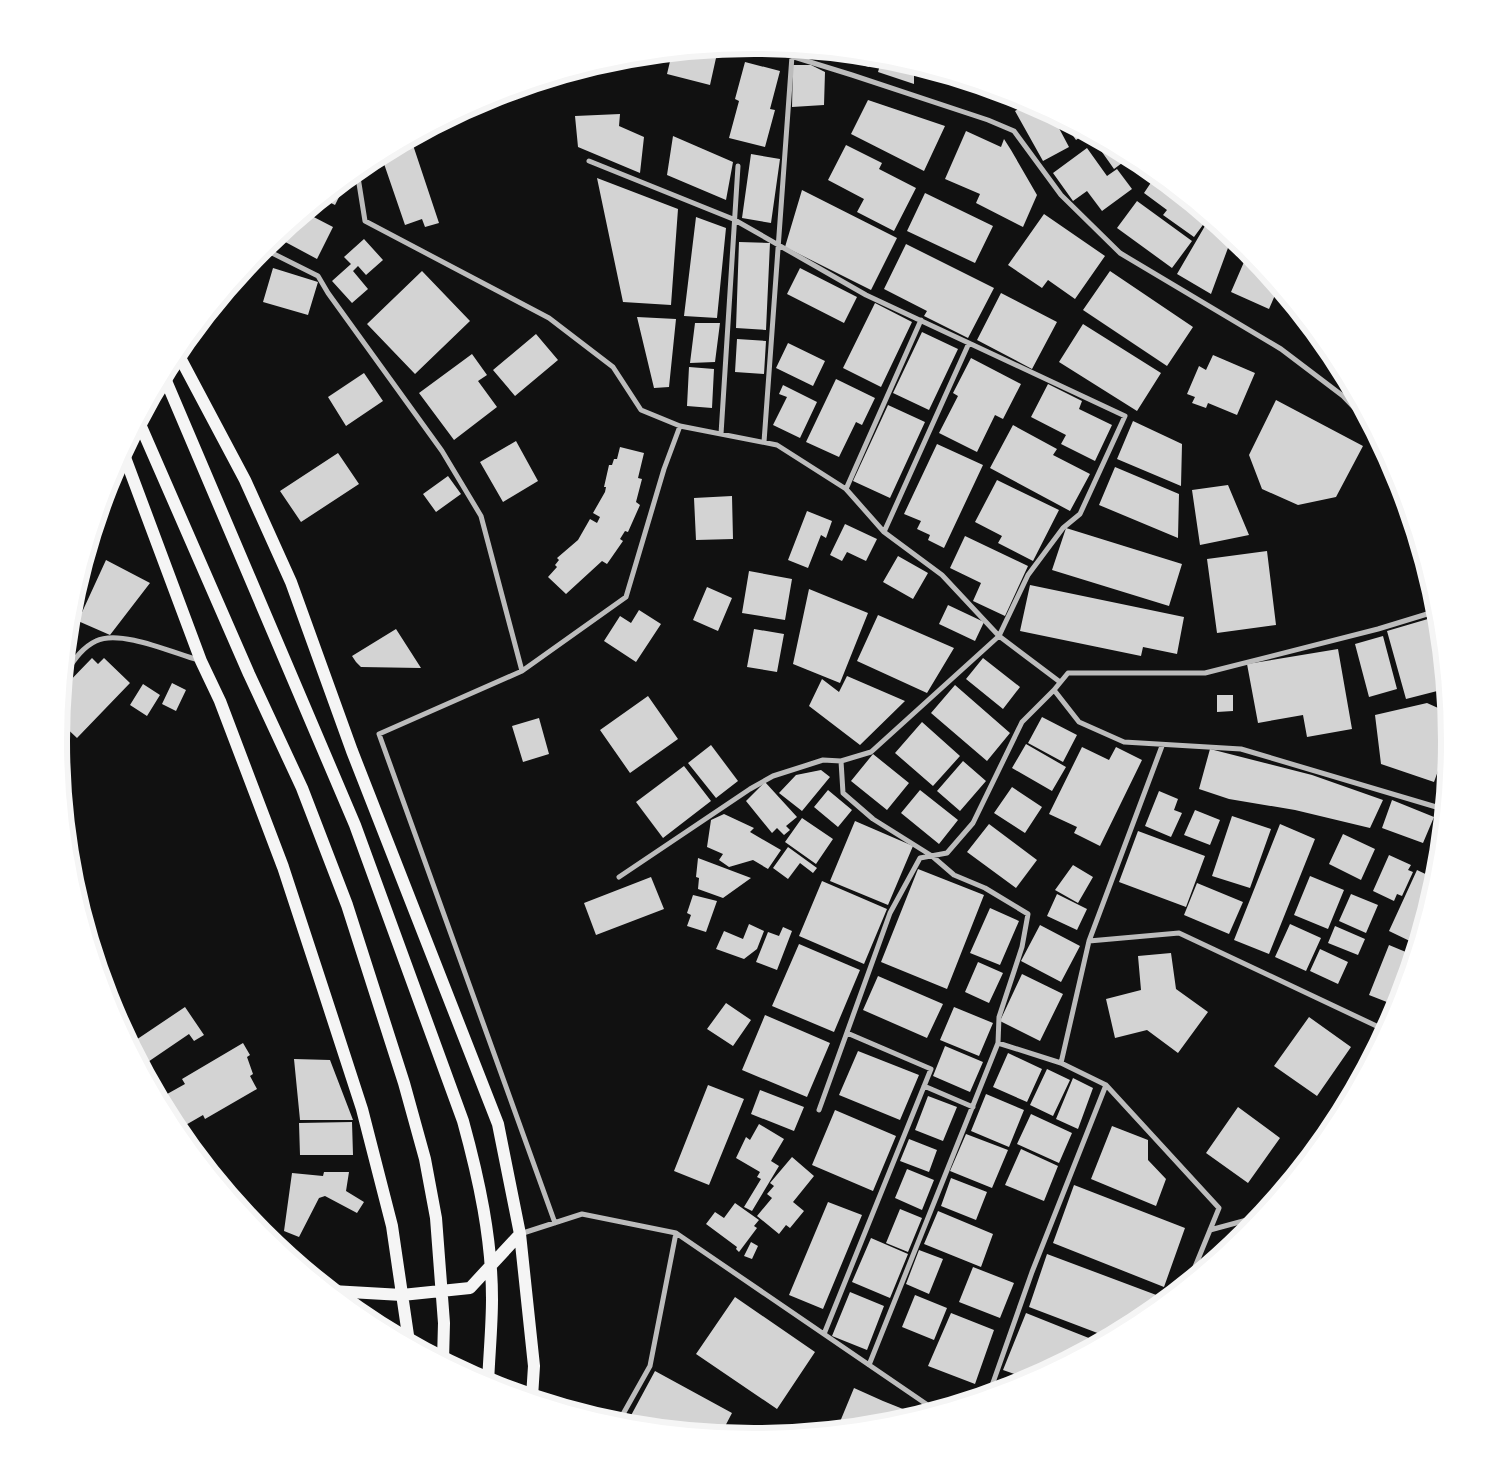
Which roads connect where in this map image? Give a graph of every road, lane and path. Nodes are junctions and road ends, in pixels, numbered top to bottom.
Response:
1 (788, 55) edge
2 (792, 56) junction
3 (589, 161) dead end
4 (738, 166) dead end
5 (358, 180) edge
6 (733, 219) junction
7 (778, 245) junction
8 (271, 252) edge
9 (921, 320) junction
10 (969, 343) junction
11 (182, 361) edge
12 (167, 384) edge
13 (1356, 410) edge
14 (680, 426) junction
15 (142, 429) edge
16 (721, 434) junction
17 (764, 442) junction
18 (127, 462) edge
19 (846, 489) junction
20 (884, 532) junction
21 (1429, 613) edge
22 (999, 636) junction
23 (201, 661) junction
24 (72, 664) edge
25 (522, 671) junction
26 (1060, 682) junction
27 (1054, 690) junction
28 (1162, 746) junction
29 (842, 761) junction
30 (1438, 807) edge
31 (932, 856) junction
32 (619, 877) dead end
33 (1089, 941) junction
34 (1378, 1027) edge
35 (847, 1032) junction
36 (998, 1042) junction
37 (1061, 1062) junction
38 (1106, 1085) junction
39 (924, 1086) junction
40 (973, 1107) junction
41 (819, 1110) dead end
42 (1246, 1220) edge
43 (556, 1223) junction
44 (1210, 1230) junction
45 (676, 1233) junction
46 (520, 1234) junction
47 (1194, 1268) edge
48 (344, 1292) edge
49 (402, 1295) junction
50 (824, 1334) junction
51 (408, 1335) edge
52 (443, 1353) edge
53 (869, 1365) junction
54 (488, 1375) edge
55 (992, 1386) edge
56 (532, 1392) edge
57 (929, 1406) edge
58 (623, 1415) edge

1 - 2 street
2 - 7 street
2 - 13 street
3 - 6 street
4 - 6 street
5 - 14 street
6 - 7 street
6 - 16 street
7 - 9 street
7 - 17 street
8 - 25 street
9 - 10 street
9 - 19 street
10 - 20 street
10 - 22 street
11 - 46 main road
12 - 54 main road
14 - 16 street
14 - 25 street
15 - 52 main road
16 - 17 street
17 - 19 street
18 - 23 main road
19 - 20 street
20 - 22 street
21 - 26 street
22 - 26 street
22 - 29 street
23 - 24 street
23 - 49 main road
25 - 43 street
26 - 27 street
27 - 28 street
27 - 31 street
28 - 30 street
28 - 33 street
29 - 31 street
29 - 32 street
31 - 35 street
31 - 36 street
33 - 34 street
33 - 37 street
35 - 39 street
35 - 41 street
36 - 37 street
36 - 40 street
37 - 38 street
38 - 44 street
38 - 55 street
39 - 40 street
39 - 50 street
40 - 53 street
42 - 44 street
43 - 45 street
43 - 46 street
44 - 47 street
45 - 50 street
45 - 58 street
46 - 49 main road
46 - 56 main road
48 - 49 main road
49 - 51 main road
50 - 53 street
53 - 57 street

